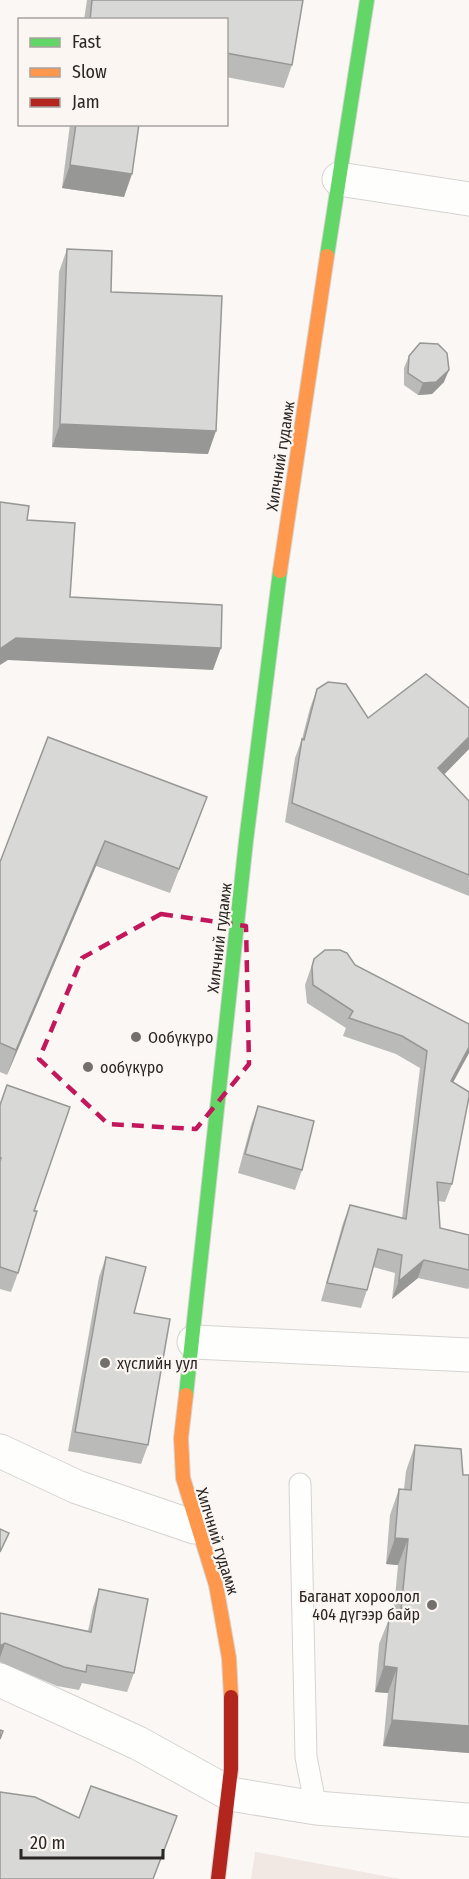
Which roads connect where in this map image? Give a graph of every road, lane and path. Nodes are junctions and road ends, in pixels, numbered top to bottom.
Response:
1 (367, 0) edge
2 (339, 179) junction
3 (469, 199) edge
4 (194, 1342) junction
5 (469, 1355) edge
6 (0, 1451) edge
7 (300, 1484) dead end
8 (195, 1527) junction
9 (0, 1680) edge
10 (230, 1794) junction
11 (316, 1808) junction
12 (469, 1820) edge
13 (218, 1879) edge

1 - 2 main road, Хилчний гудамж
2 - 3 street
2 - 4 main road, Хилчний гудамж
4 - 5 street
4 - 8 main road, Хилчний гудамж
6 - 8 street
7 - 11 lane
8 - 10 main road, Хилчний гудамж
9 - 10 street
10 - 11 street
10 - 13 main road, Хилчний гудамж
11 - 12 street

